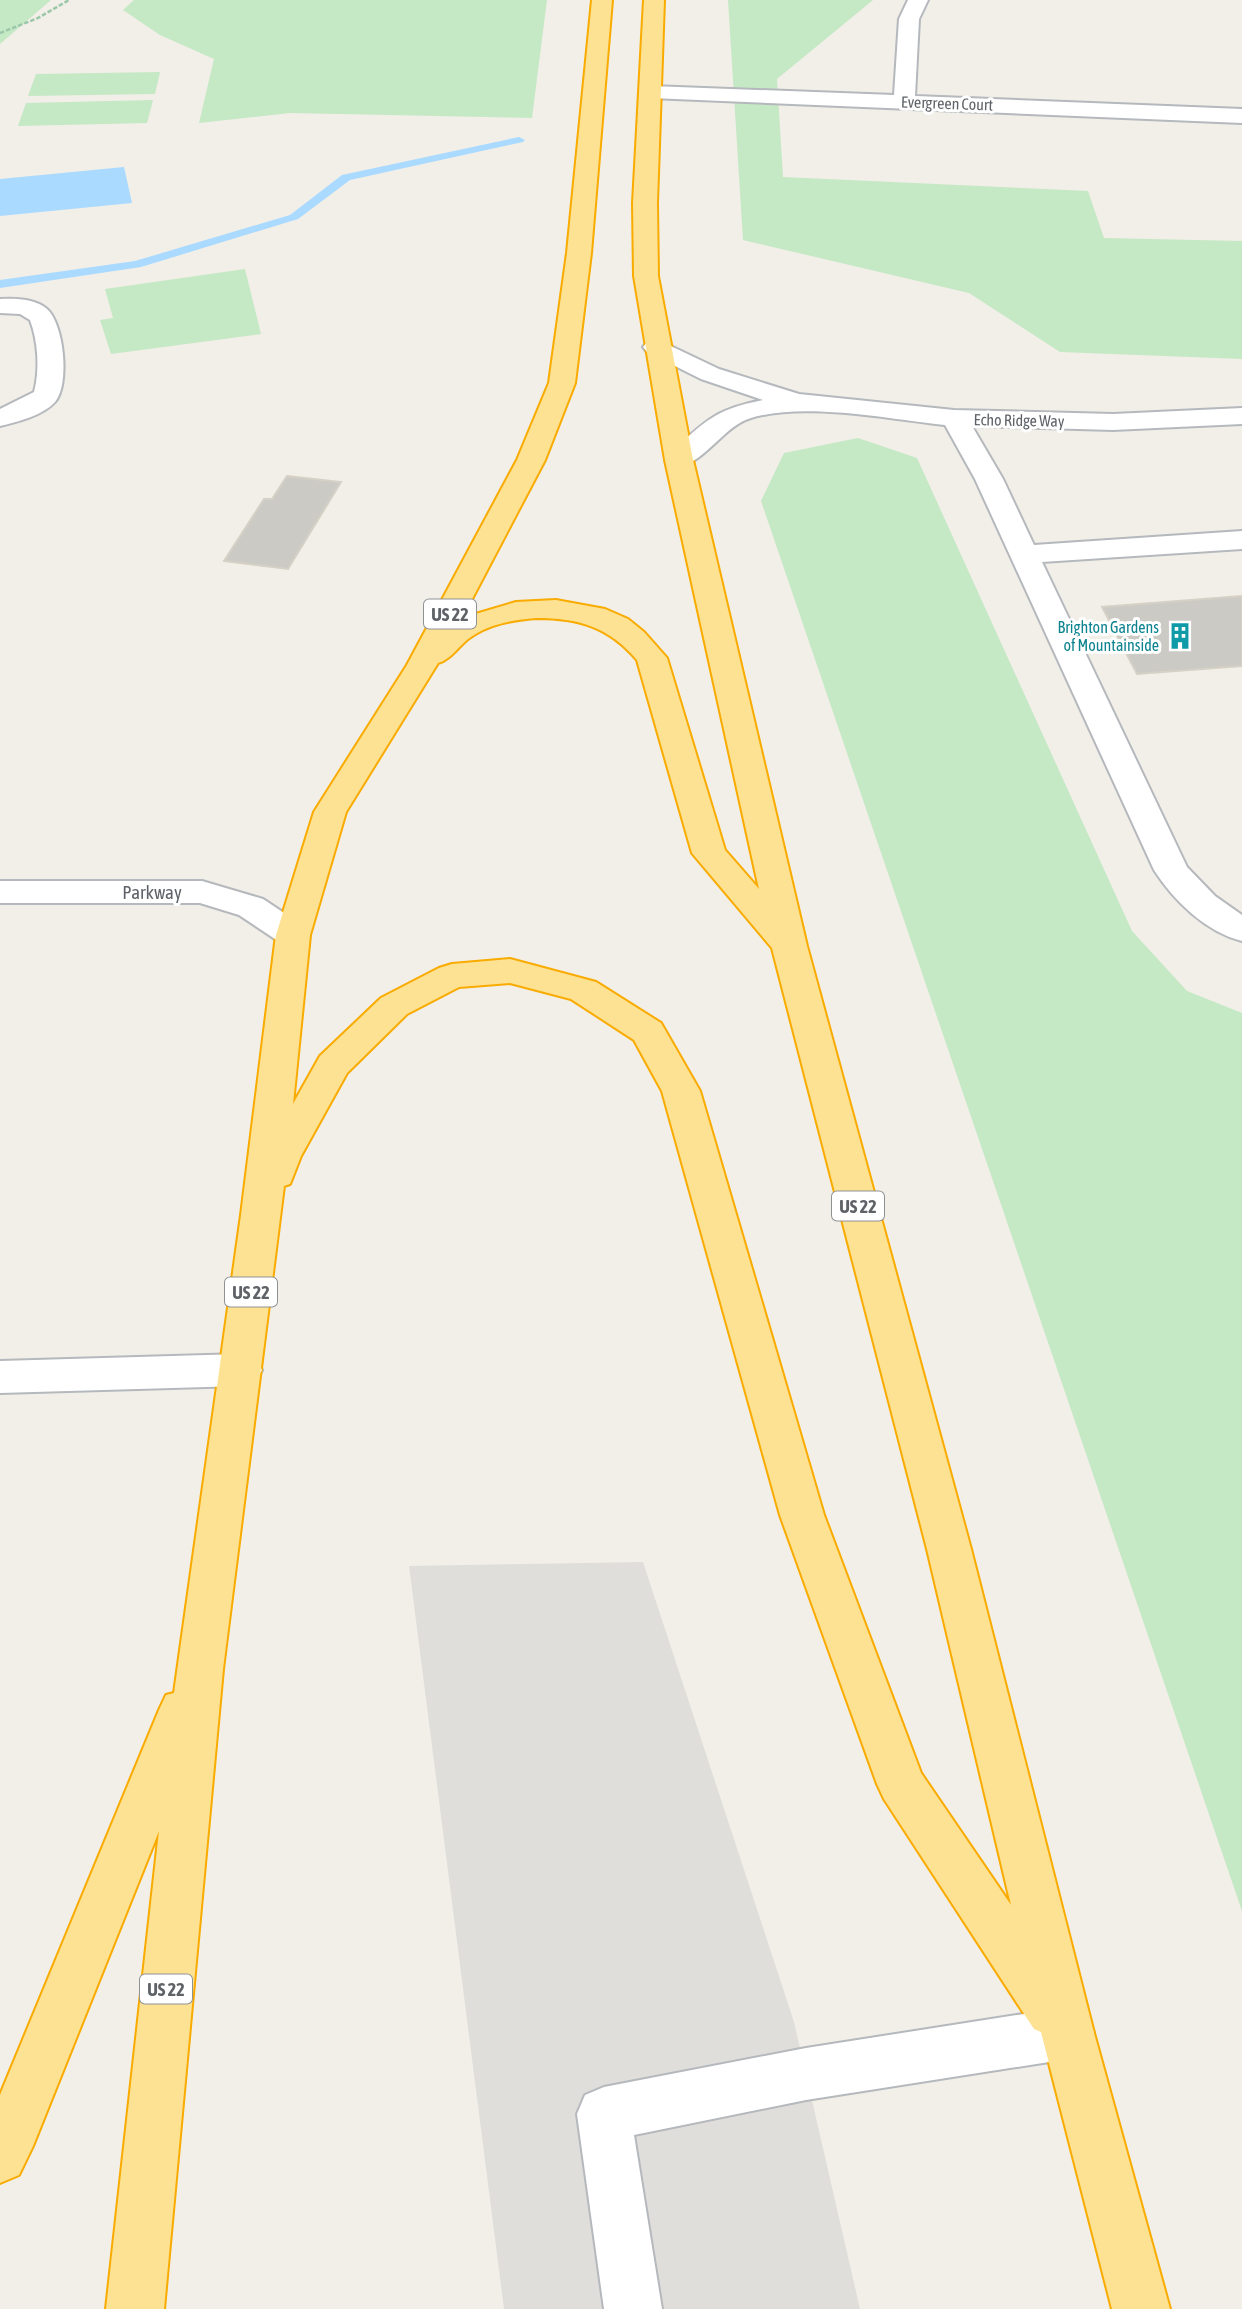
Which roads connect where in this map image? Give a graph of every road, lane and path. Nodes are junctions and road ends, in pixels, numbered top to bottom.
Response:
1 (69, 0) edge
2 (602, 0) edge
3 (654, 0) edge
4 (918, 0) edge
5 (0, 33) edge
6 (651, 92) junction
7 (904, 102) junction
8 (1242, 116) edge
9 (0, 306) edge
10 (656, 347) junction
11 (796, 402) junction
12 (1242, 416) edge
13 (0, 418) edge
14 (954, 418) junction
15 (679, 460) junction
16 (1236, 544) edge
17 (1025, 554) junction
18 (422, 665) junction
19 (0, 891) edge
20 (1242, 930) edge
21 (293, 935) junction
22 (789, 946) junction
23 (261, 1215) junction
24 (241, 1370) junction
25 (0, 1377) edge
26 (200, 1669) junction
27 (1068, 2033) junction
28 (0, 2156) edge
29 (135, 2309) edge
30 (634, 2309) edge
31 (1142, 2309) edge

1 - 5 path
2 - 18 highway, US 22
3 - 6 highway, US 22
4 - 7 street
6 - 7 street, Evergreen Court
6 - 10 highway, US 22
7 - 8 street, Evergreen Court
9 - 13 street
10 - 11 street, Echo Ridge Way
10 - 15 highway, US 22
11 - 14 street, Echo Ridge Way
11 - 15 street, Echo Ridge Way
12 - 14 street, Echo Ridge Way
14 - 17 street
15 - 22 highway, US 22
16 - 17 street
17 - 20 street
18 - 21 highway, US 22
18 - 22 highway
19 - 21 street, Parkway
21 - 23 highway, US 22
22 - 27 highway, US 22
23 - 24 highway, US 22
23 - 27 highway
24 - 25 street
24 - 26 highway, US 22
26 - 28 highway
26 - 29 highway, US 22
27 - 30 street
27 - 31 highway, US 22

